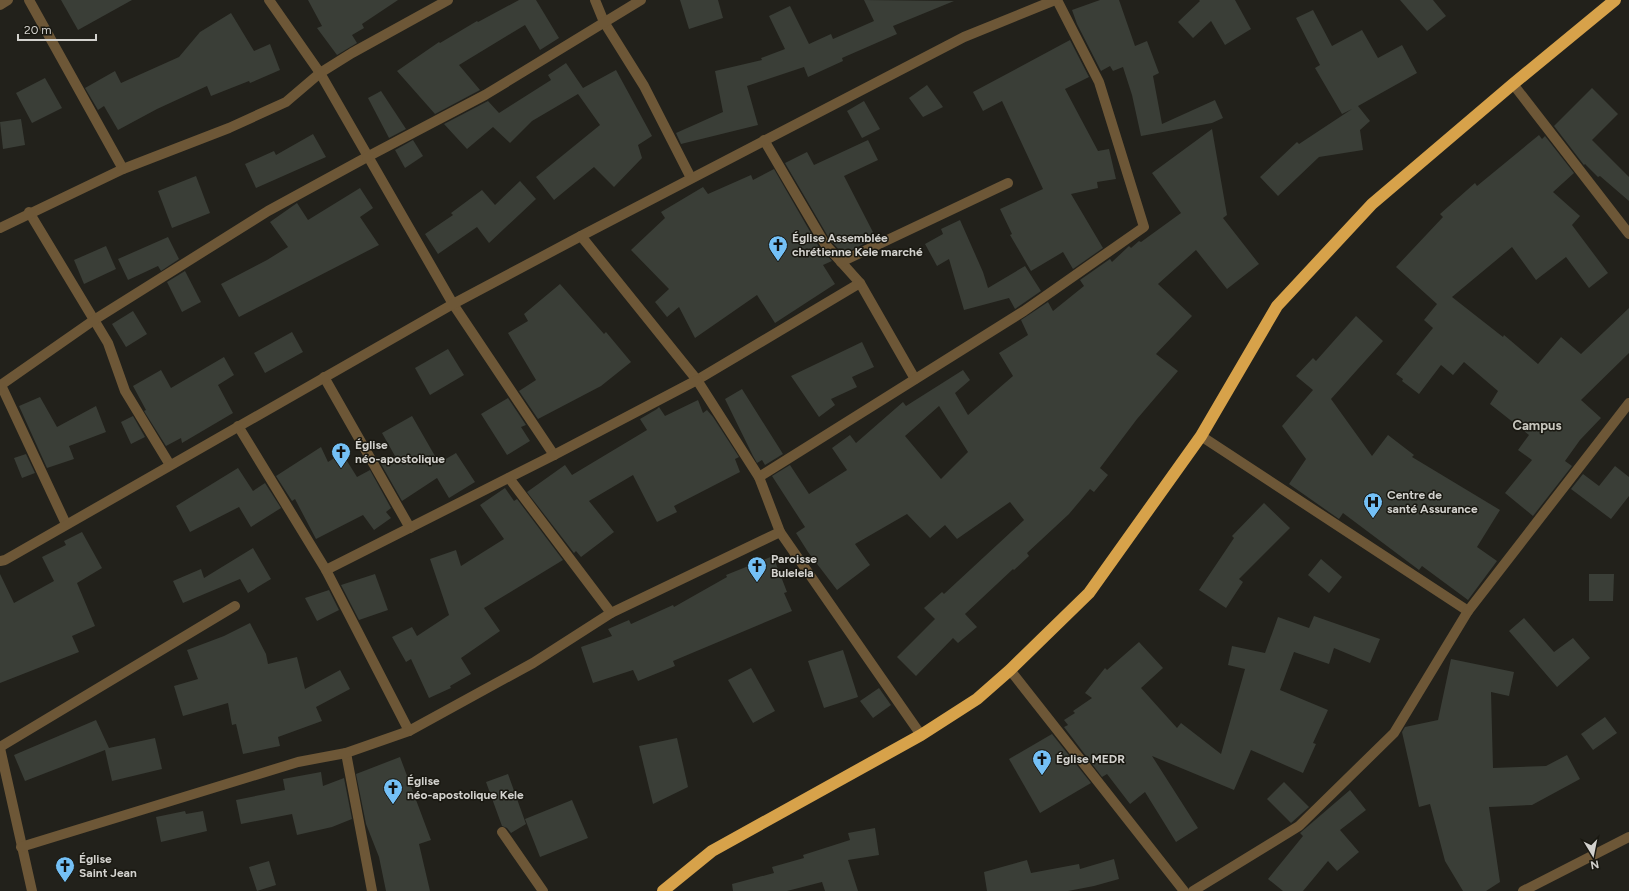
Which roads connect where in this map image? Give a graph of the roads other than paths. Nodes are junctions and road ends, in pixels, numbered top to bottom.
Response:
1 (8, 0) edge
2 (29, 0) edge
3 (269, 0) edge
4 (448, 0) edge
5 (595, 0) edge
6 (641, 0) edge
7 (1056, 0) edge
8 (1615, 0) edge
9 (0, 5) edge
10 (604, 22) junction
11 (320, 74) junction
12 (1512, 84) junction
13 (764, 140) junction
14 (367, 157) junction
15 (123, 169) junction
16 (691, 178) junction
17 (1008, 184) dead end
18 (29, 212) junction
19 (0, 228) edge
20 (1629, 234) edge
21 (581, 236) junction
22 (841, 262) junction
23 (860, 283) junction
24 (453, 304) junction
25 (94, 320) junction
26 (324, 377) junction
27 (915, 379) junction
28 (697, 380) junction
29 (0, 384) edge
30 (1629, 403) edge
31 (238, 426) junction
32 (1201, 436) junction
33 (554, 455) junction
34 (170, 465) junction
35 (759, 477) junction
36 (509, 478) junction
37 (66, 524) junction
38 (410, 528) junction
39 (780, 532) junction
40 (0, 561) edge
41 (326, 570) junction
42 (235, 606) dead end
43 (1468, 611) junction
44 (611, 614) junction
45 (1010, 670) junction
46 (409, 731) junction
47 (921, 735) junction
48 (0, 748) edge
49 (346, 753) junction
50 (502, 832) dead end
51 (1629, 837) edge
52 (21, 847) junction
53 (32, 891) edge
54 (372, 891) edge
55 (543, 891) edge
56 (663, 891) edge
57 (1184, 891) edge
58 (1193, 891) edge
59 (1523, 891) edge

1 - 9 street
2 - 15 street
3 - 11 street
4 - 11 street
5 - 10 street
6 - 10 street
7 - 13 street
7 - 27 street
8 - 12 highway
10 - 14 street
10 - 16 street
11 - 14 street
11 - 15 street
12 - 20 street
12 - 32 highway
13 - 16 street
13 - 22 street
14 - 24 street
14 - 25 street
15 - 18 street
16 - 21 street
17 - 22 street
18 - 19 street
18 - 25 street
21 - 24 street
21 - 28 street
22 - 23 street
23 - 27 street
23 - 28 street
24 - 26 street
24 - 33 street
25 - 29 street
25 - 34 street
26 - 31 street
26 - 38 street
27 - 35 street
28 - 33 street
28 - 35 street
29 - 37 street
30 - 43 street
31 - 34 street
31 - 41 street
32 - 43 street
32 - 45 highway
33 - 36 street
34 - 37 street
35 - 39 street
36 - 38 street
36 - 44 street
37 - 40 street
38 - 41 street
39 - 44 street
39 - 47 street
41 - 46 street
42 - 48 street
43 - 58 street
44 - 46 street
45 - 47 highway
45 - 57 street
46 - 49 street
47 - 56 highway
48 - 52 street
49 - 52 street
49 - 54 street
50 - 55 street
51 - 59 street
52 - 53 street

